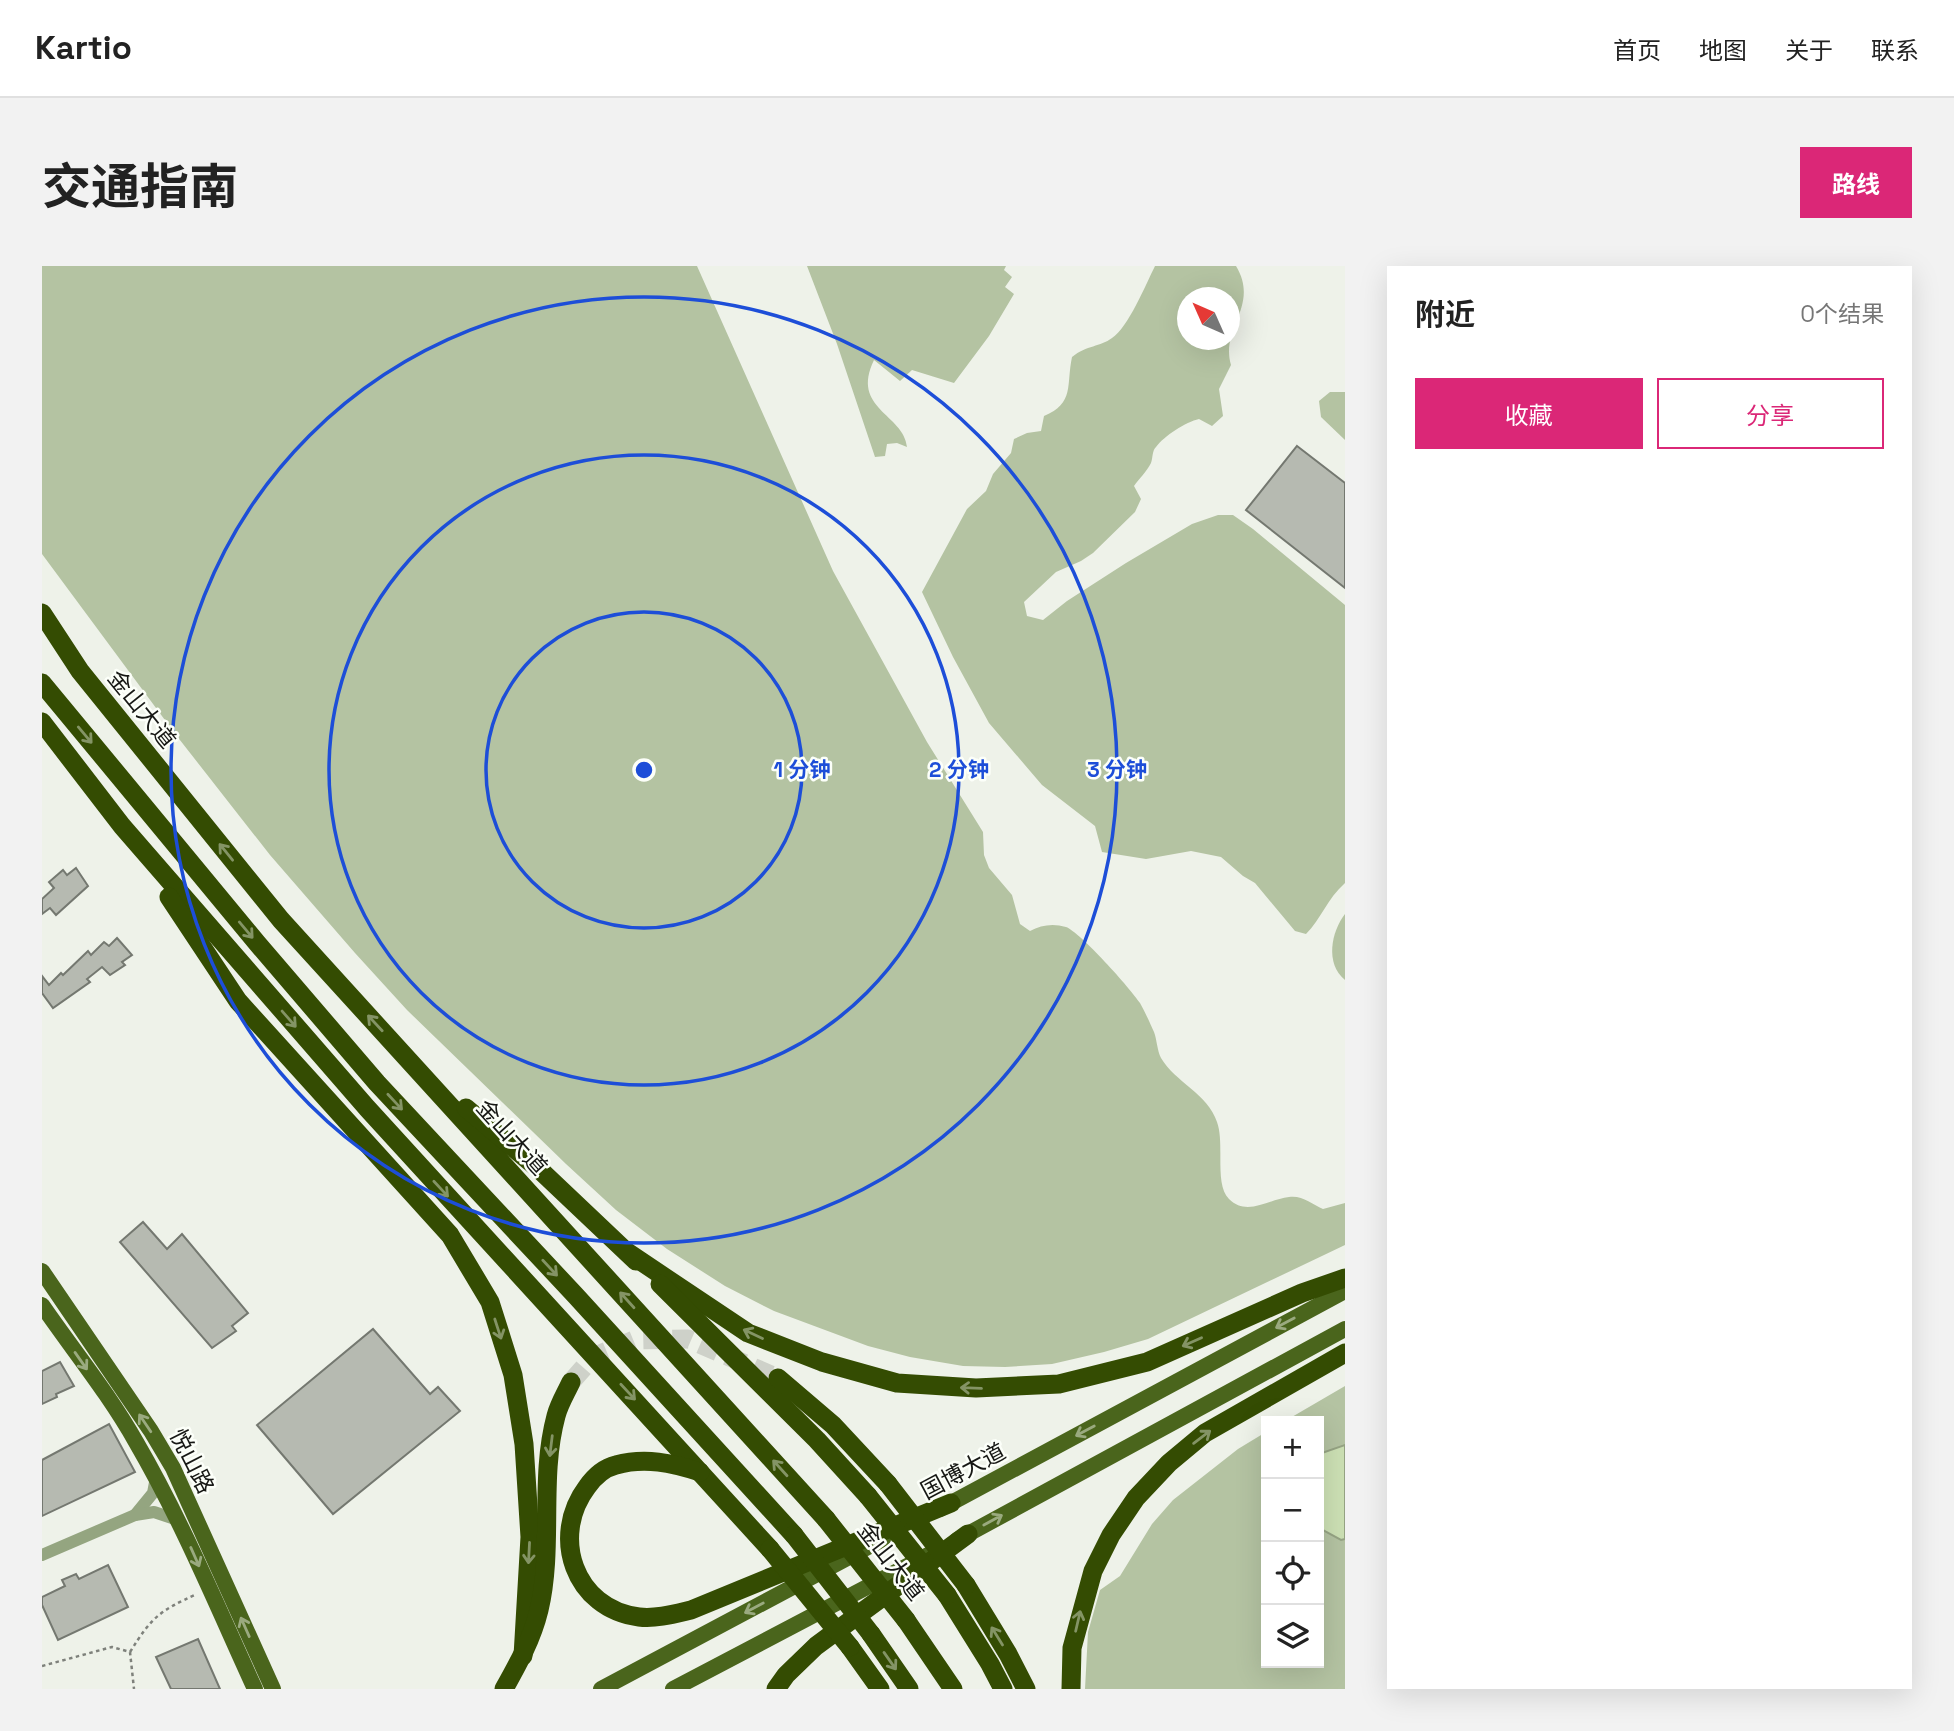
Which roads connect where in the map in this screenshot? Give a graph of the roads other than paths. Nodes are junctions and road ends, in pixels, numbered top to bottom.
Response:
1 (42, 612) edge
2 (42, 683) edge
3 (42, 722) edge
4 (122, 826) junction
5 (406, 1057) junction
6 (627, 1252) junction
7 (42, 1271) edge
8 (1345, 1278) edge
9 (1345, 1291) edge
10 (42, 1305) edge
11 (1345, 1329) edge
12 (1345, 1353) edge
13 (778, 1378) tunnel mouth
14 (571, 1381) tunnel mouth
15 (703, 1473) junction
16 (156, 1477) junction
17 (951, 1503) junction
18 (135, 1515) junction
19 (178, 1520) junction
20 (968, 1534) junction
21 (42, 1555) edge
22 (523, 1656) junction
23 (255, 1689) edge
24 (273, 1689) edge
25 (504, 1689) edge
26 (601, 1689) edge
27 (673, 1689) edge
28 (776, 1689) edge
29 (880, 1689) edge
30 (909, 1689) edge
31 (953, 1689) edge
32 (1003, 1689) edge
33 (1026, 1689) edge
34 (1071, 1689) edge

5 -> 1 highway, 金山大道
2 -> 30 highway, bridge
3 - 4 highway
4 -> 15 highway
4 -> 22 highway
5 - 6 highway
31 -> 5 highway, 金山大道, bridge
8 -> 6 highway
6 - 32 highway, bridge
24 -> 7 main road, 悦山路
9 -> 17 main road, 国博大道
10 -> 16 main road, 悦山路
20 -> 11 main road
34 -> 12 highway
33 -> 13 highway, bridge
14 -> 22 highway
15 - 17 highway
15 - 29 highway, bridge
16 - 18 street
16 - 19 main road, 悦山路
17 -> 26 main road, 国博大道
18 - 19 street
18 - 21 street
19 -> 23 main road, 悦山路
20 - 27 main road
20 - 28 highway
22 - 25 highway

